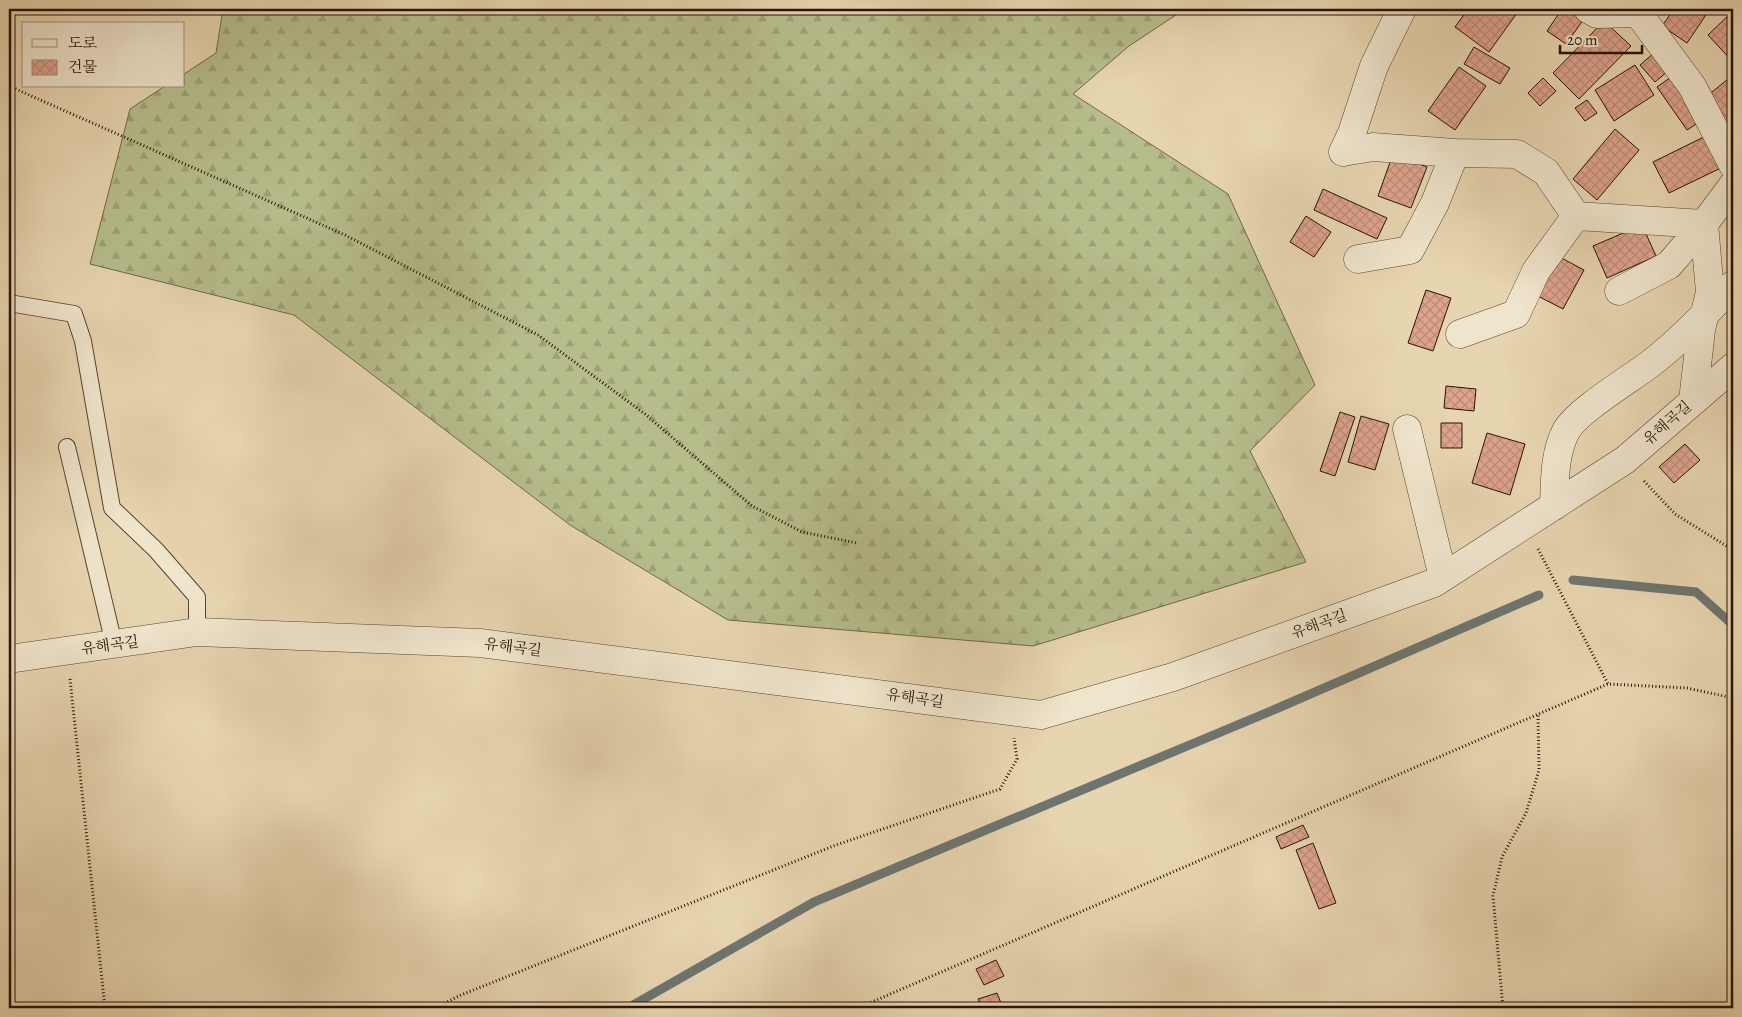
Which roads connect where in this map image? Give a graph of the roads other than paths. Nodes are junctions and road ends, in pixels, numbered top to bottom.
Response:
1 (1402, 9) edge
2 (1588, 9) edge
3 (1455, 152) junction
4 (1733, 165) edge
5 (1733, 185) edge
6 (1576, 216) junction
7 (1704, 224) junction
8 (1358, 259) dead end
9 (1733, 285) edge
10 (1619, 292) dead end
11 (9, 303) edge
12 (1705, 315) junction
13 (1460, 334) dead end
14 (1733, 367) edge
15 (1693, 401) junction
16 (1408, 429) dead end
17 (67, 447) dead end
18 (1554, 506) junction
19 (1443, 577) junction
20 (197, 632) junction
21 (114, 644) junction
22 (9, 659) edge

1 - 3 street
2 - 4 street
3 - 6 street
3 - 8 street
5 - 7 street
6 - 7 street
6 - 13 street
7 - 10 street
7 - 12 street
9 - 12 street
11 - 20 lane
12 - 15 street
12 - 18 street
14 - 15 street, 유해곡길
15 - 18 street, 유해곡길
16 - 19 street
17 - 21 lane
18 - 19 street, 유해곡길
19 - 20 street, 유해곡길
20 - 21 street, 유해곡길
21 - 22 street, 유해곡길

